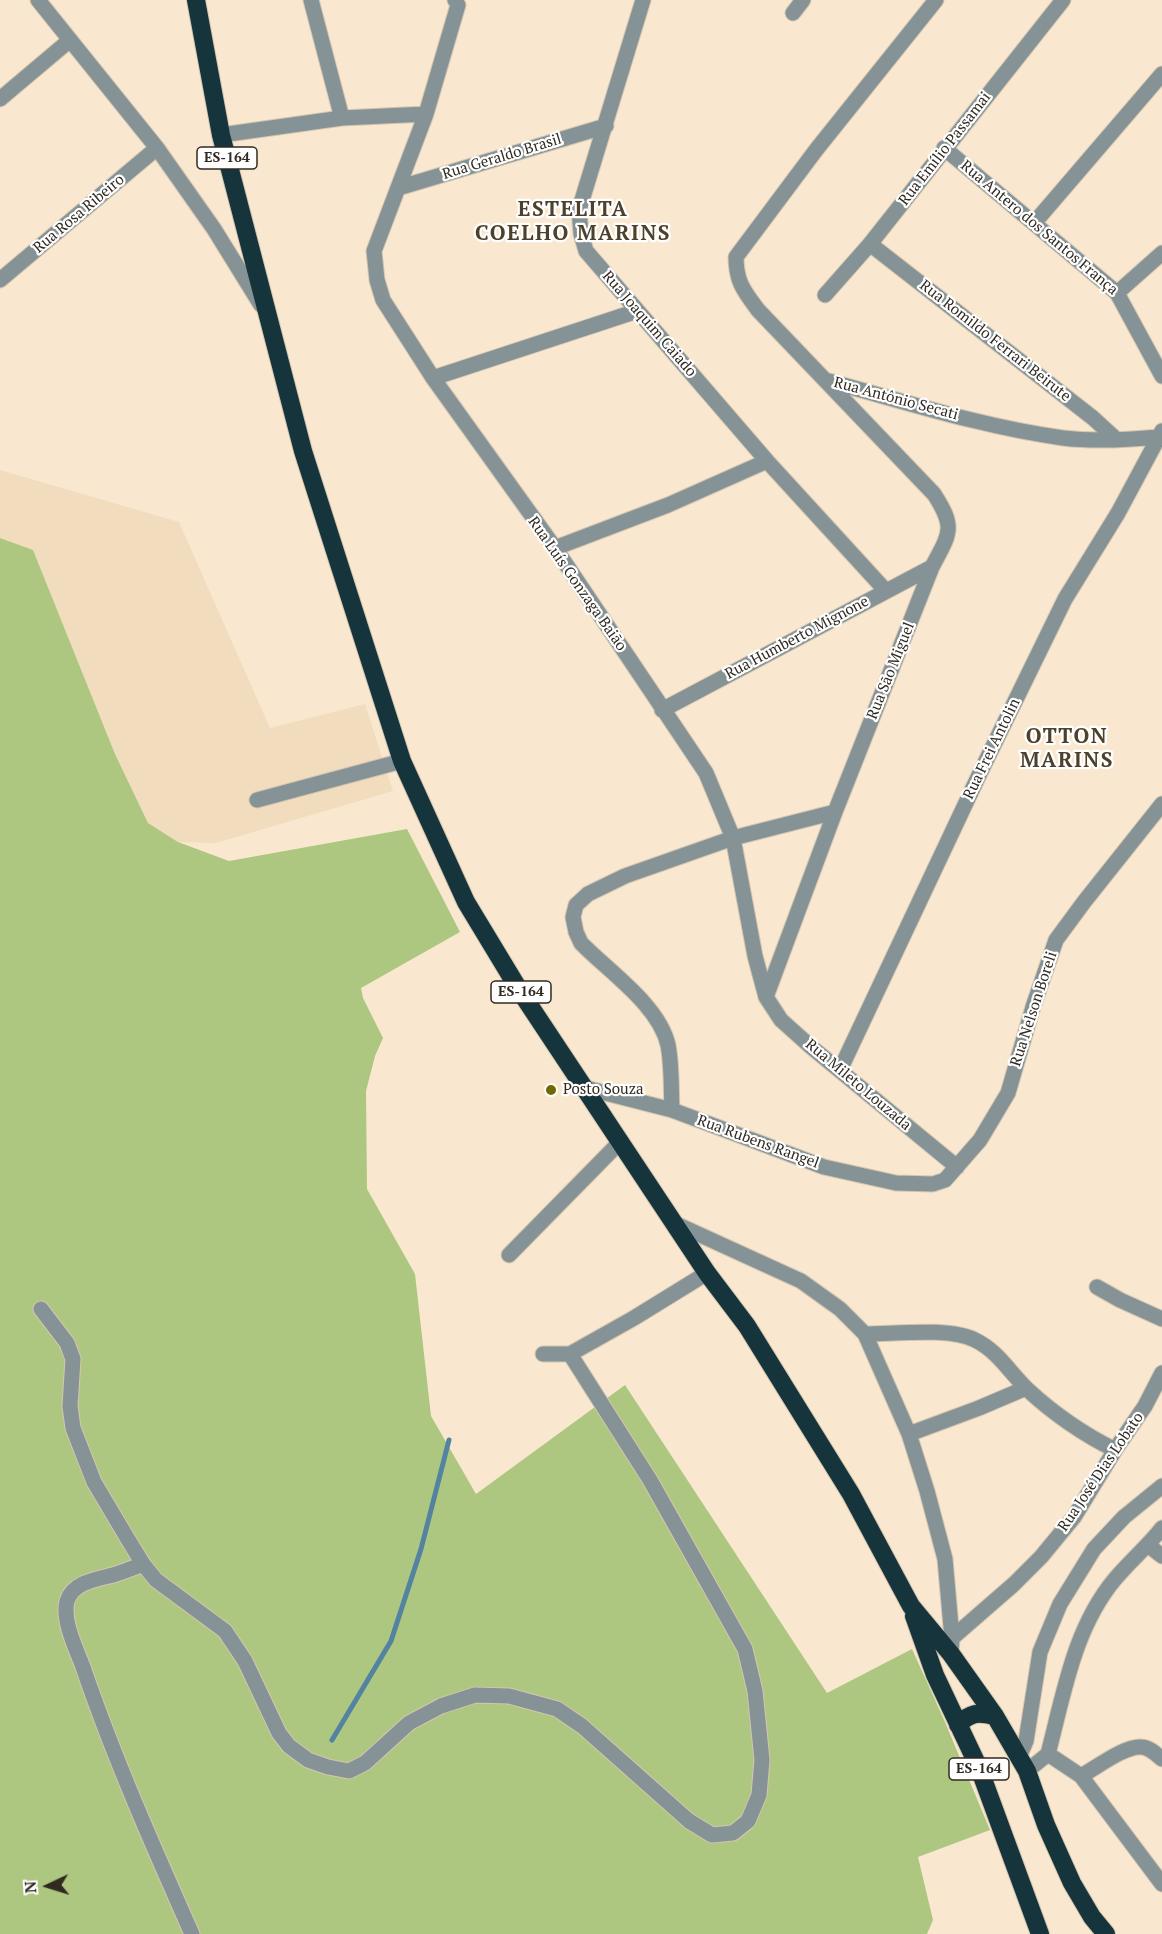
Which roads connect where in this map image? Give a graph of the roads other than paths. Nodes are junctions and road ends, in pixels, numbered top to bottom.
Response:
1 (38, 0) edge
2 (196, 0) edge
3 (311, 0) edge
4 (456, 0) edge
5 (643, 0) edge
6 (803, 0) edge
7 (936, 0) edge
8 (1063, 0) edge
9 (793, 13) dead end
10 (70, 40) junction
11 (1162, 74) edge
12 (0, 99) edge
13 (426, 114) junction
14 (342, 118) junction
15 (606, 126) junction
16 (221, 135) junction
17 (157, 148) junction
18 (944, 148) junction
19 (398, 188) junction
20 (1035, 222) junction
21 (870, 244) junction
22 (1162, 253) edge
23 (0, 280) edge
24 (1117, 293) junction
25 (825, 295) dead end
26 (637, 311) junction
27 (267, 313) junction
28 (1162, 376) edge
29 (433, 378) junction
30 (825, 380) junction
31 (1161, 434) edge
32 (1117, 440) junction
33 (767, 461) junction
34 (555, 548) junction
35 (932, 567) junction
36 (886, 591) junction
37 (662, 710) junction
38 (402, 761) junction
39 (257, 800) dead end
40 (1162, 804) edge
41 (835, 812) junction
42 (733, 838) junction
43 (766, 997) junction
44 (840, 1070) junction
45 (586, 1088) junction
46 (672, 1110) junction
47 (621, 1141) junction
48 (957, 1167) junction
49 (933, 1185) joint
50 (674, 1223) junction
51 (509, 1255) dead end
52 (707, 1273) junction
53 (1097, 1287) dead end
54 (40, 1309) dead end
55 (1162, 1319) edge
56 (865, 1334) junction
57 (543, 1354) dead end
58 (570, 1354) junction
59 (1162, 1373) edge
60 (1026, 1388) junction
61 (909, 1434) junction
62 (1115, 1450) junction
63 (1162, 1486) edge
64 (1162, 1528) edge
65 (1148, 1545) junction
66 (1162, 1556) edge
67 (143, 1564) junction
68 (911, 1606) junction
69 (952, 1646) junction
70 (995, 1716) junction
71 (958, 1725) junction
72 (1048, 1754) junction
73 (1162, 1759) edge
74 (1023, 1764) junction
75 (1081, 1776) junction
76 (1162, 1884) edge
77 (192, 1934) edge
78 (1040, 1934) edge
79 (1106, 1934) edge

1 - 10 street
2 - 16 highway, ES-164
3 - 14 street
4 - 13 street, Rua Luís Gonzaga Baião
5 - 15 street, Rua Joaquim Caiado
6 - 9 street
7 - 30 street, Rua Antônio Secati
8 - 18 street, Rua Emílio Passamai
10 - 12 street
10 - 17 street
11 - 20 street
13 - 14 street
13 - 19 street, Rua Luís Gonzaga Baião
14 - 16 street
15 - 19 street, Rua Geraldo Brasil
15 - 26 street, Rua Joaquim Caiado
16 - 27 highway, ES-164
17 - 23 street, Rua Rosa Ribeiro
17 - 27 street
18 - 20 street, Rua Antero dos Santos França
18 - 21 street, Rua Emílio Passamai
19 - 29 street, Rua Luís Gonzaga Baião
20 - 24 street, Rua Antero dos Santos França
21 - 25 street, Rua Emílio Passamai
21 - 32 street, Rua Romildo Ferrari Beirute
22 - 24 street
24 - 28 street, Rua Antero dos Santos França
26 - 29 street
26 - 33 street, Rua Joaquim Caiado
27 - 38 highway, ES-164
29 - 34 street, Rua Luís Gonzaga Baião
30 - 32 street, Rua Antônio Secati
30 - 35 street, Rua São Miguel
31 - 32 street, Rua Antônio Secati
31 - 44 street, Rua Frei Antolin
33 - 34 street
33 - 36 street, Rua Joaquim Caiado
34 - 37 street, Rua Luís Gonzaga Baião
35 - 36 street, Rua Humberto Mignone
35 - 41 street, Rua São Miguel
36 - 37 street, Rua Humberto Mignone
37 - 42 street, Rua Luís Gonzaga Baião
38 - 39 street
38 - 45 highway, ES-164
40 - 48 street, Rua Nelson Boreli
41 - 42 street
41 - 43 street, Rua São Miguel
42 - 43 street, Rua Luís Gonzaga Baião
42 - 46 street
43 - 44 street, Rua Mileto Louzada
44 - 48 street, Rua Mileto Louzada
45 - 46 street, Rua Rubens Rangel
45 - 47 highway, ES-164
46 - 49 street, Rua Rubens Rangel
47 - 50 highway, ES-164
47 - 51 street
48 - 49 street, Rua Nelson Boreli
50 - 52 highway, ES-164
50 - 56 street
52 - 58 street
52 - 68 highway, ES-164
53 - 55 street
54 - 67 street
56 - 60 street
56 - 61 street
57 - 58 street
58 - 67 street
59 - 62 street, Rua José Dias Lobato
60 - 61 street
60 - 62 street
61 - 69 street
62 - 69 street, Rua José Dias Lobato
63 - 74 street
64 - 65 street
65 - 66 street
65 - 72 street
67 - 77 street
68 - 69 highway, ES-164
68 - 71 highway, ES-164
69 - 70 highway, ES-164
70 - 71 highway
70 - 74 highway, ES-164
71 - 78 highway, ES-164
72 - 74 street
72 - 75 street
73 - 75 street
74 - 79 highway, ES-164
75 - 76 street

